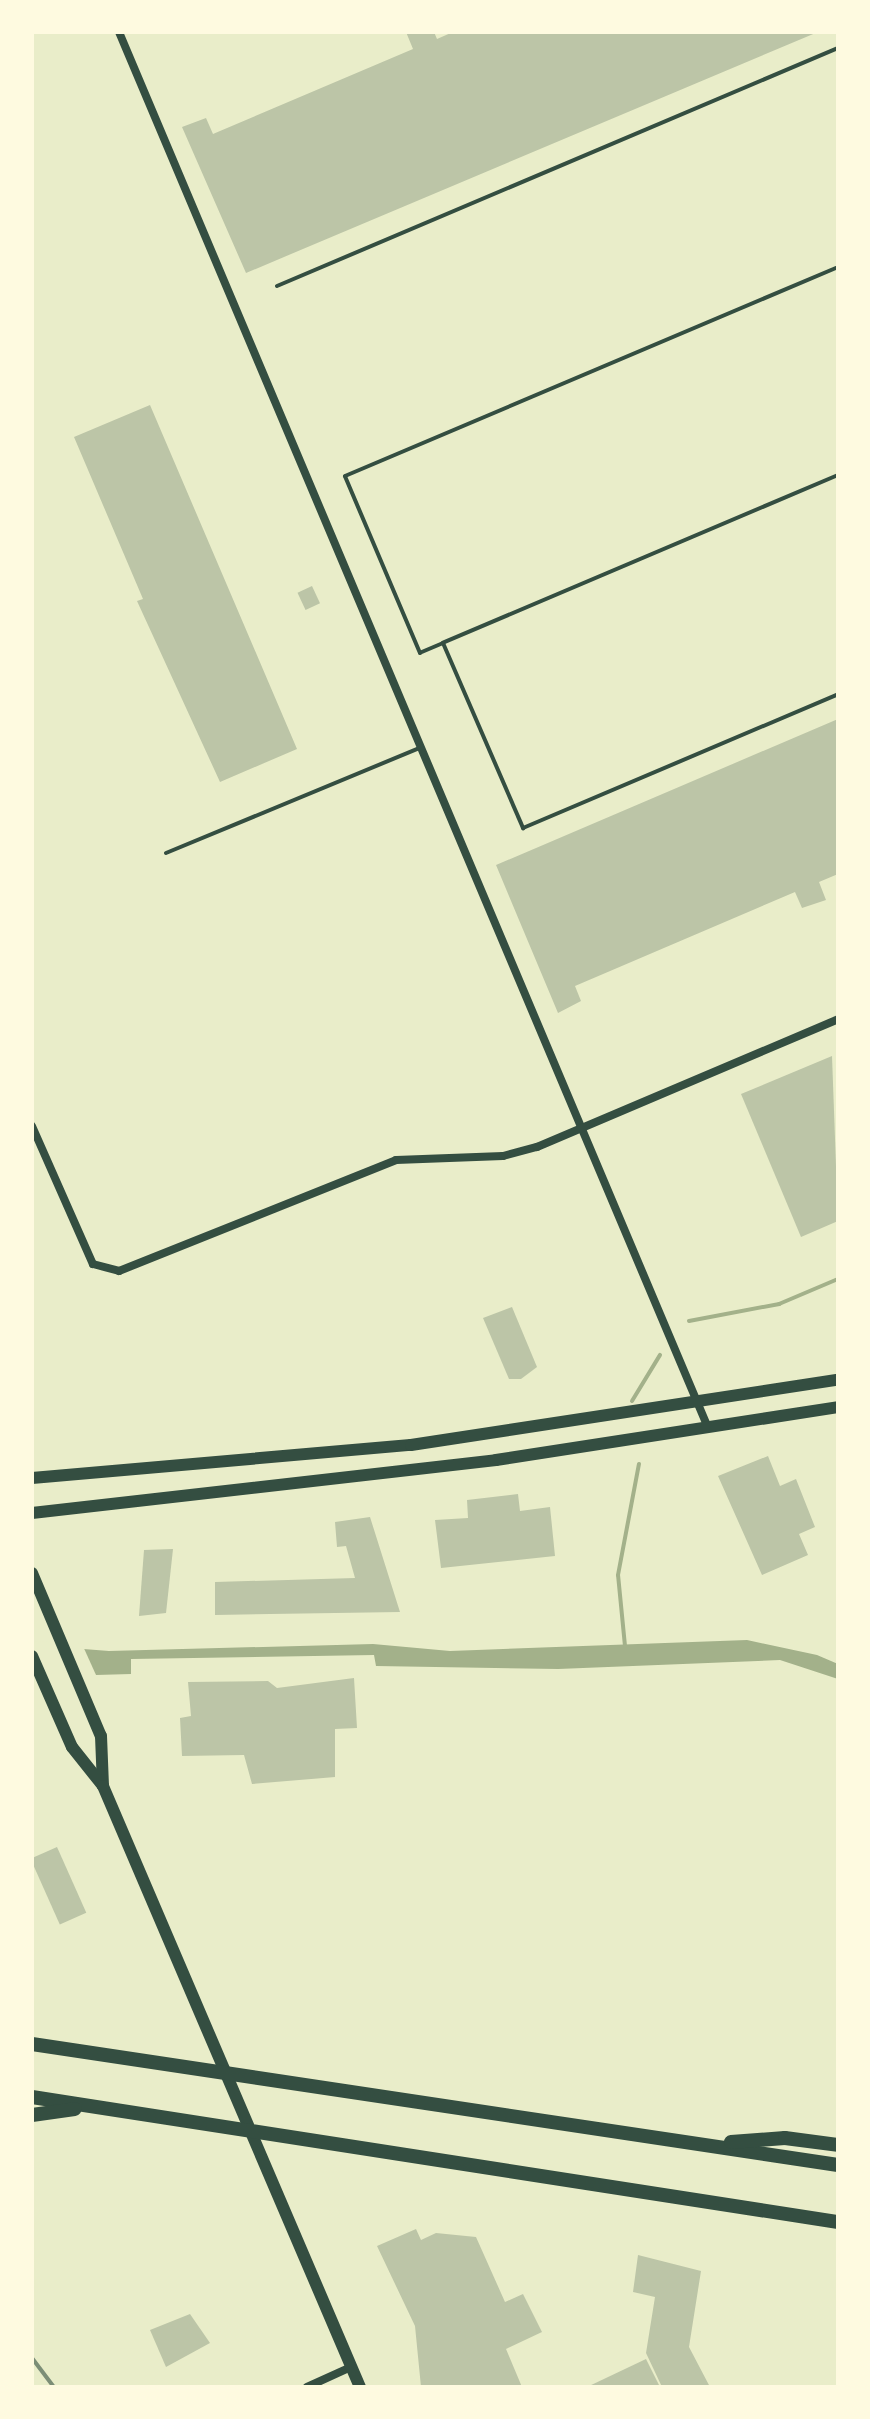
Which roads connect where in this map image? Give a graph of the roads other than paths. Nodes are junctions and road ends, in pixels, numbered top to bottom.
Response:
1 (119, 32) edge
2 (838, 48) edge
3 (838, 267) edge
4 (277, 286) dead end
5 (838, 475) edge
6 (443, 643) junction
7 (838, 694) edge
8 (422, 747) junction
9 (166, 853) dead end
10 (838, 1019) edge
11 (32, 1126) edge
12 (586, 1126) junction
13 (838, 1380) edge
14 (701, 1405) junction
15 (838, 1407) edge
16 (708, 1428) junction
17 (32, 1478) edge
18 (32, 1513) edge
19 (32, 1573) edge
20 (32, 1656) edge
21 (103, 1786) junction
22 (32, 2044) edge
23 (32, 2097) edge
24 (85, 2108) junction
25 (32, 2115) edge
26 (704, 2145) junction
27 (838, 2145) edge
28 (838, 2165) edge
29 (838, 2222) edge
30 (351, 2367) junction
31 (307, 2387) edge
32 (360, 2387) edge

1 - 8 street
2 - 4 lane
3 - 6 lane
5 - 6 lane
6 - 7 lane
8 - 9 lane
8 - 12 street
10 - 12 street
11 - 12 street
12 - 14 street
13 - 14 main road
14 - 16 street
14 - 17 main road
15 - 16 main road
16 - 18 main road
19 - 21 main road
20 - 21 main road
21 - 30 main road
22 - 26 highway
23 - 24 highway
24 - 25 highway
24 - 29 highway
26 - 27 highway
26 - 28 highway
30 - 31 street
30 - 32 main road

